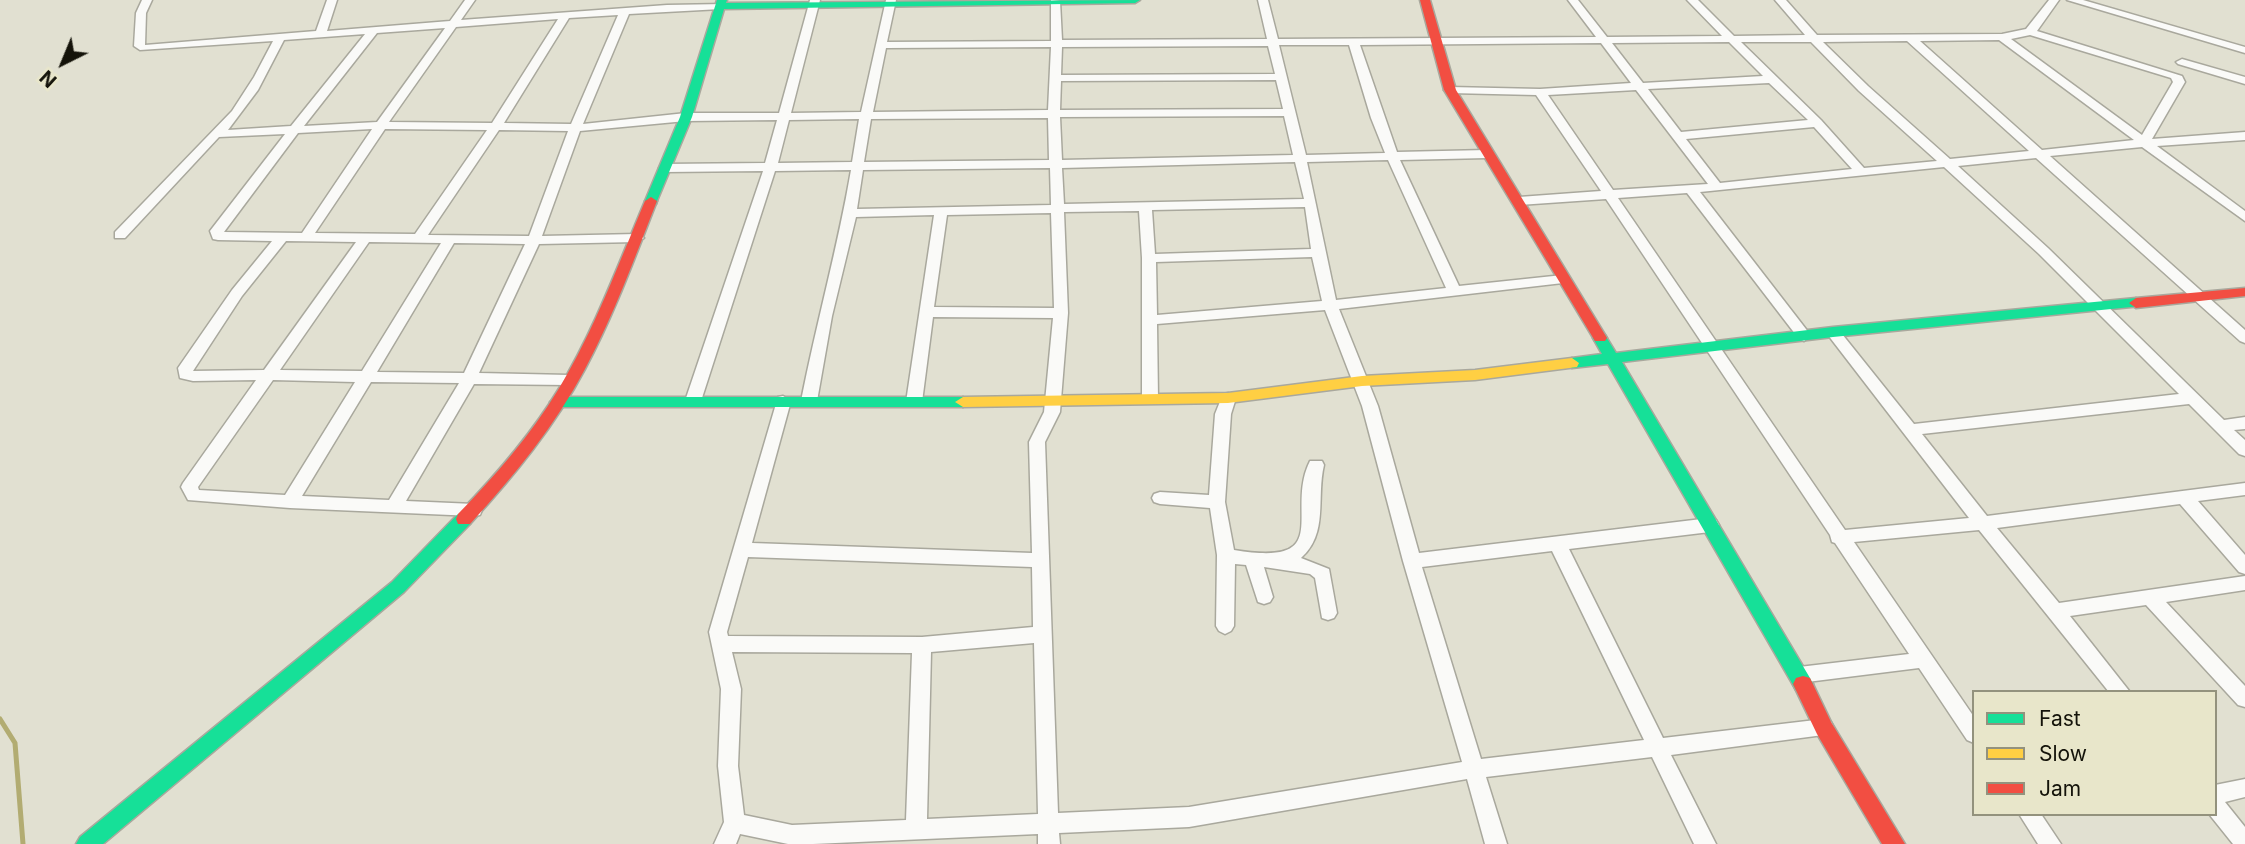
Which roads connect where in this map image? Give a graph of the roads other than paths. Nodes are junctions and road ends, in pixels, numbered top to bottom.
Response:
1 (147, 0) edge
2 (332, 0) edge
3 (470, 0) edge
4 (589, 0) edge
5 (1135, 0) edge
6 (1263, 0) edge
7 (1425, 0) edge
8 (1573, 0) edge
9 (1692, 0) edge
10 (1780, 0) edge
11 (2054, 0) edge
12 (2072, 0) edge
13 (815, 1) edge
14 (1055, 1) edge
15 (891, 2) edge
16 (721, 3) edge
17 (625, 11) junction
18 (588, 13) junction
19 (566, 15) junction
20 (453, 24) junction
21 (374, 30) junction
22 (2030, 32) junction
23 (320, 35) junction
24 (2002, 37) junction
25 (1910, 38) junction
26 (279, 39) junction
27 (1601, 39) junction
28 (1734, 39) junction
29 (1812, 40) junction
30 (1273, 41) junction
31 (1353, 41) junction
32 (1434, 41) junction
33 (1057, 45) junction
34 (883, 46) junction
35 (2186, 46) dead end
36 (2245, 50) edge
37 (2182, 62) junction
38 (2171, 72) junction
39 (1055, 78) junction
40 (1281, 78) junction
41 (1773, 79) junction
42 (2245, 81) edge
43 (1642, 88) junction
44 (1450, 90) junction
45 (1539, 93) junction
46 (1054, 112) junction
47 (1289, 113) junction
48 (866, 115) junction
49 (686, 117) junction
50 (783, 117) junction
51 (1817, 123) junction
52 (383, 125) junction
53 (495, 126) junction
54 (575, 128) junction
55 (296, 129) junction
56 (216, 134) junction
57 (1677, 136) junction
58 (2245, 136) edge
59 (2144, 143) junction
60 (2038, 153) junction
61 (1488, 154) junction
62 (1393, 156) junction
63 (1300, 157) junction
64 (1944, 163) junction
65 (1057, 164) junction
66 (857, 166) junction
67 (665, 168) junction
68 (769, 168) junction
69 (1860, 172) junction
70 (1717, 187) junction
71 (1691, 189) junction
72 (1608, 195) junction
73 (1519, 201) junction
74 (1311, 203) junction
75 (1058, 207) junction
76 (1145, 208) junction
77 (941, 210) junction
78 (850, 213) junction
79 (2245, 217) edge
80 (120, 235) dead end
81 (282, 237) junction
82 (306, 237) junction
83 (366, 237) junction
84 (419, 237) junction
85 (451, 237) junction
86 (637, 237) junction
87 (534, 240) junction
88 (1318, 253) junction
89 (1149, 258) junction
90 (1563, 279) junction
91 (1455, 292) junction
92 (2245, 292) edge
93 (2199, 298) junction
94 (1330, 305) junction
95 (2098, 305) junction
96 (927, 312) junction
97 (1061, 313) junction
98 (1150, 320) junction
99 (1833, 332) junction
100 (1804, 336) junction
101 (2245, 338) edge
102 (1711, 347) junction
103 (1612, 357) junction
104 (271, 374) junction
105 (368, 376) junction
106 (470, 377) junction
107 (569, 380) junction
108 (1362, 381) junction
109 (1228, 398) junction
110 (2192, 398) junction
111 (1150, 399) junction
112 (693, 401) junction
113 (783, 401) junction
114 (809, 401) junction
115 (558, 402) junction
116 (914, 402) junction
117 (1053, 402) junction
118 (2245, 424) edge
119 (2220, 426) junction
120 (1911, 430) junction
121 (2245, 450) edge
122 (1316, 465) dead end
123 (2245, 489) edge
124 (2184, 497) junction
125 (1160, 498) dead end
126 (290, 502) junction
127 (1217, 502) junction
128 (394, 506) junction
129 (474, 510) junction
130 (1983, 523) junction
131 (1710, 525) junction
132 (1838, 537) junction
133 (1558, 544) junction
134 (742, 550) junction
135 (1226, 555) junction
136 (1041, 560) junction
137 (1253, 561) junction
138 (1412, 561) junction
139 (1273, 563) junction
140 (2245, 567) edge
141 (2245, 583) edge
142 (1264, 597) dead end
143 (2150, 597) junction
144 (2055, 611) junction
145 (1328, 613) dead end
146 (1225, 626) dead end
147 (1044, 634) junction
148 (721, 644) junction
149 (922, 645) junction
150 (1922, 660) junction
151 (1799, 675) junction
152 (2119, 690) edge
153 (2245, 699) edge
154 (1824, 728) junction
155 (1972, 731) edge
156 (1660, 749) junction
157 (1474, 769) junction
158 (2245, 788) edge
159 (2217, 795) edge
160 (2217, 808) edge
161 (2030, 816) edge
162 (735, 823) junction
163 (916, 830) junction
164 (1048, 835) edge
165 (889, 838) edge
166 (2245, 843) edge
167 (87, 844) edge
168 (725, 844) edge
169 (1496, 844) edge
170 (1705, 844) edge
171 (1894, 844) edge
172 (2050, 844) edge

1 - 26 street
2 - 23 street
3 - 20 street
4 - 18 street
5 - 14 street
6 - 30 street
7 - 32 street
8 - 27 street
9 - 28 street
10 - 29 street
11 - 22 street
12 - 36 street
13 - 15 street
13 - 16 street
13 - 50 street
14 - 15 street
14 - 33 street
15 - 34 street
16 - 17 street
16 - 49 street
17 - 18 street
17 - 54 street
18 - 19 street
19 - 20 street
19 - 53 street
20 - 21 street
20 - 52 street
21 - 23 street
21 - 55 street
22 - 24 street
22 - 38 street
23 - 26 street
24 - 25 street
24 - 59 street
25 - 29 street
25 - 60 street
26 - 56 street
27 - 28 street
27 - 32 street
27 - 43 street
28 - 29 street
28 - 41 street
29 - 64 street
30 - 31 street
30 - 33 street
30 - 40 street
31 - 32 street
31 - 62 street
32 - 44 street
33 - 34 street
33 - 39 street
34 - 48 street
35 - 37 street
37 - 38 street
37 - 42 street
38 - 59 street
39 - 40 street
39 - 46 street
40 - 47 street
41 - 43 street
41 - 51 street
43 - 45 street
43 - 57 street
44 - 45 street
44 - 61 street
45 - 72 street
46 - 47 street
46 - 48 street
46 - 65 street
47 - 63 street
48 - 50 street
48 - 66 street
49 - 50 street
49 - 54 street
49 - 67 street
50 - 68 street
51 - 57 street
51 - 69 street
52 - 53 street
52 - 55 street
52 - 82 street
53 - 54 street
53 - 84 street
54 - 87 street
55 - 56 street
55 - 81 street
56 - 80 street
57 - 70 street
58 - 59 street
59 - 60 street
59 - 79 street
60 - 64 street
60 - 93 street
61 - 62 street
61 - 73 street
62 - 63 street
62 - 91 street
63 - 65 street
63 - 74 street
64 - 69 street
64 - 95 street
65 - 66 street
65 - 75 street
66 - 68 street
66 - 78 street
67 - 68 street
67 - 86 street
68 - 112 street
69 - 70 street
70 - 71 street
71 - 72 street
71 - 100 street
72 - 73 street
72 - 102 street
73 - 90 street
74 - 76 street
74 - 88 street
75 - 76 street
75 - 77 street
75 - 97 street
76 - 89 street
77 - 78 street
77 - 96 street
78 - 114 street
81 - 82 street
81 - 104 street
82 - 83 street
83 - 84 street
83 - 104 street
84 - 85 street
85 - 87 street
85 - 105 street
86 - 87 street
86 - 107 street
87 - 106 street
88 - 89 street
88 - 94 street
89 - 98 street
90 - 91 street
90 - 103 street
91 - 94 street
92 - 93 street
93 - 95 street
93 - 101 street
94 - 98 street
94 - 108 street
95 - 99 street
95 - 110 street
96 - 97 street
96 - 116 street
97 - 117 street
98 - 111 street
99 - 100 street
99 - 120 street
100 - 102 street
102 - 103 street
102 - 132 street
103 - 108 street
103 - 131 street
104 - 105 street
104 - 126 street
105 - 106 street
105 - 126 street
106 - 107 street
106 - 128 street
107 - 115 street
108 - 109 street
108 - 138 street
109 - 111 street
109 - 127 street
110 - 119 street
110 - 120 street
111 - 117 street
112 - 113 street
112 - 115 street
113 - 114 street
113 - 134 street
114 - 116 street
115 - 129 street
116 - 117 street
117 - 136 street
118 - 119 street
119 - 121 street
120 - 130 street
122 - 139 street
123 - 124 street
124 - 130 street
124 - 140 street
125 - 127 street
126 - 128 street
127 - 135 street
128 - 129 street
129 - 167 street
130 - 132 street
130 - 144 street
131 - 133 street
131 - 151 street
132 - 150 street
133 - 138 street
133 - 156 street
134 - 136 street
134 - 148 street
135 - 137 street
135 - 146 street
136 - 147 street
137 - 139 street
137 - 142 street
138 - 157 street
139 - 145 street
141 - 143 street
143 - 144 street
143 - 153 street
144 - 152 street
147 - 149 street
147 - 164 street
148 - 149 street
148 - 162 street
149 - 163 street
150 - 151 street
150 - 155 street
151 - 154 street
154 - 156 street
154 - 171 street
156 - 157 street
156 - 170 street
157 - 164 street
157 - 169 street
158 - 159 street
160 - 166 street
161 - 172 street
162 - 165 street
162 - 168 street
163 - 164 street
163 - 165 street

